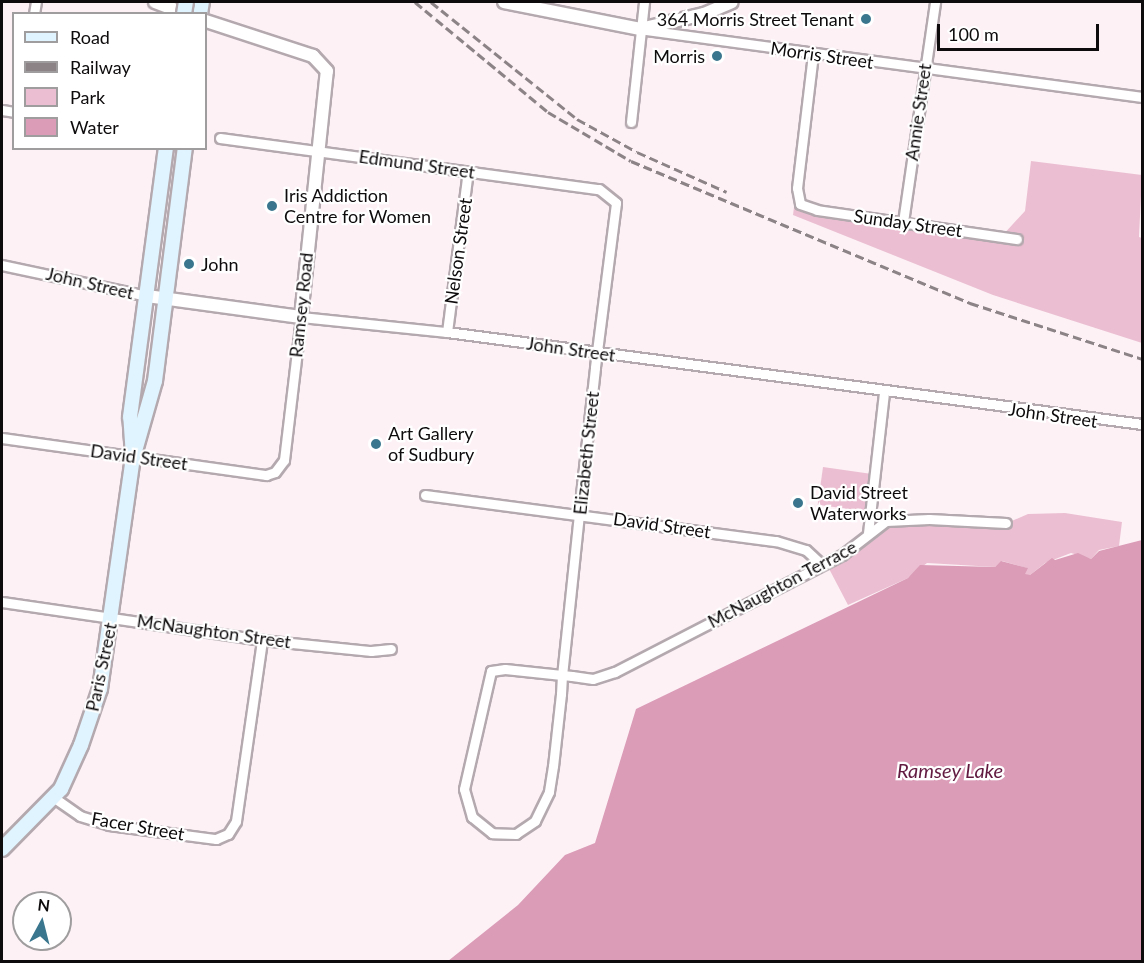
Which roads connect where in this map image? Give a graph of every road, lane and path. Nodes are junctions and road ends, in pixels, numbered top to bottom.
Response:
1 (156, 2) edge
2 (504, 2) edge
3 (644, 2) edge
4 (732, 2) edge
5 (935, 2) edge
6 (180, 12) edge
7 (207, 21) edge
8 (640, 29) junction
9 (813, 54) junction
10 (924, 69) junction
11 (1143, 97) edge
12 (631, 122) dead end
13 (220, 138) dead end
14 (166, 150) edge
15 (185, 150) edge
16 (320, 150) junction
17 (468, 171) junction
18 (611, 197) joint
19 (903, 222) junction
20 (1017, 239) dead end
21 (2, 265) edge
22 (147, 296) junction
23 (168, 299) junction
24 (301, 317) junction
25 (447, 332) junction
26 (597, 352) junction
27 (884, 392) junction
28 (1143, 424) edge
29 (2, 438) edge
30 (133, 456) junction
31 (275, 472) joint
32 (424, 495) dead end
33 (579, 514) junction
34 (1006, 523) dead end
35 (868, 533) junction
36 (821, 564) junction
37 (2, 602) edge
38 (112, 617) junction
39 (262, 640) junction
40 (391, 649) dead end
41 (562, 675) junction
42 (53, 797) junction
43 (2, 849) edge

1 - 6 street
2 - 8 street, Morris Street
3 - 8 street
4 - 8 street
5 - 10 street, Annie Street
7 - 16 street, Ramsey Road
8 - 9 street, Morris Street
8 - 12 street
9 - 10 street, Morris Street
9 - 19 street, Sunday Street
10 - 11 street, Morris Street
10 - 19 street, Annie Street
13 - 16 street, Edmund Street
14 - 22 main road, Paris Street
15 - 23 main road, Paris Street
16 - 17 street, Edmund Street
16 - 24 street, Ramsey Road
17 - 18 street, Edmund Street
17 - 25 street, Nelson Street
18 - 26 street, Elizabeth Street
19 - 20 street, Sunday Street
21 - 22 street, John Street
22 - 23 street, John Street
22 - 30 main road, Paris Street
23 - 24 street, John Street
23 - 30 main road, Paris Street
24 - 25 street, John Street
24 - 31 street, Ramsey Road
25 - 26 street, John Street
26 - 27 street, John Street
26 - 33 street, Elizabeth Street
27 - 28 street, John Street
27 - 35 street
29 - 30 street, David Street
30 - 31 street, David Street
30 - 38 main road, Paris Street
32 - 33 street, David Street
33 - 36 street, David Street
33 - 41 street, Elizabeth Street
34 - 35 street, McNaughton Terrace
35 - 36 street, McNaughton Terrace
36 - 41 street, McNaughton Terrace
37 - 38 street, McNaughton Street
38 - 39 street, McNaughton Street
38 - 42 main road, Paris Street
39 - 40 street, McNaughton Street
39 - 42 street, Facer Street
41 - 41 street, Elizabeth Street
42 - 43 main road, Paris Street

